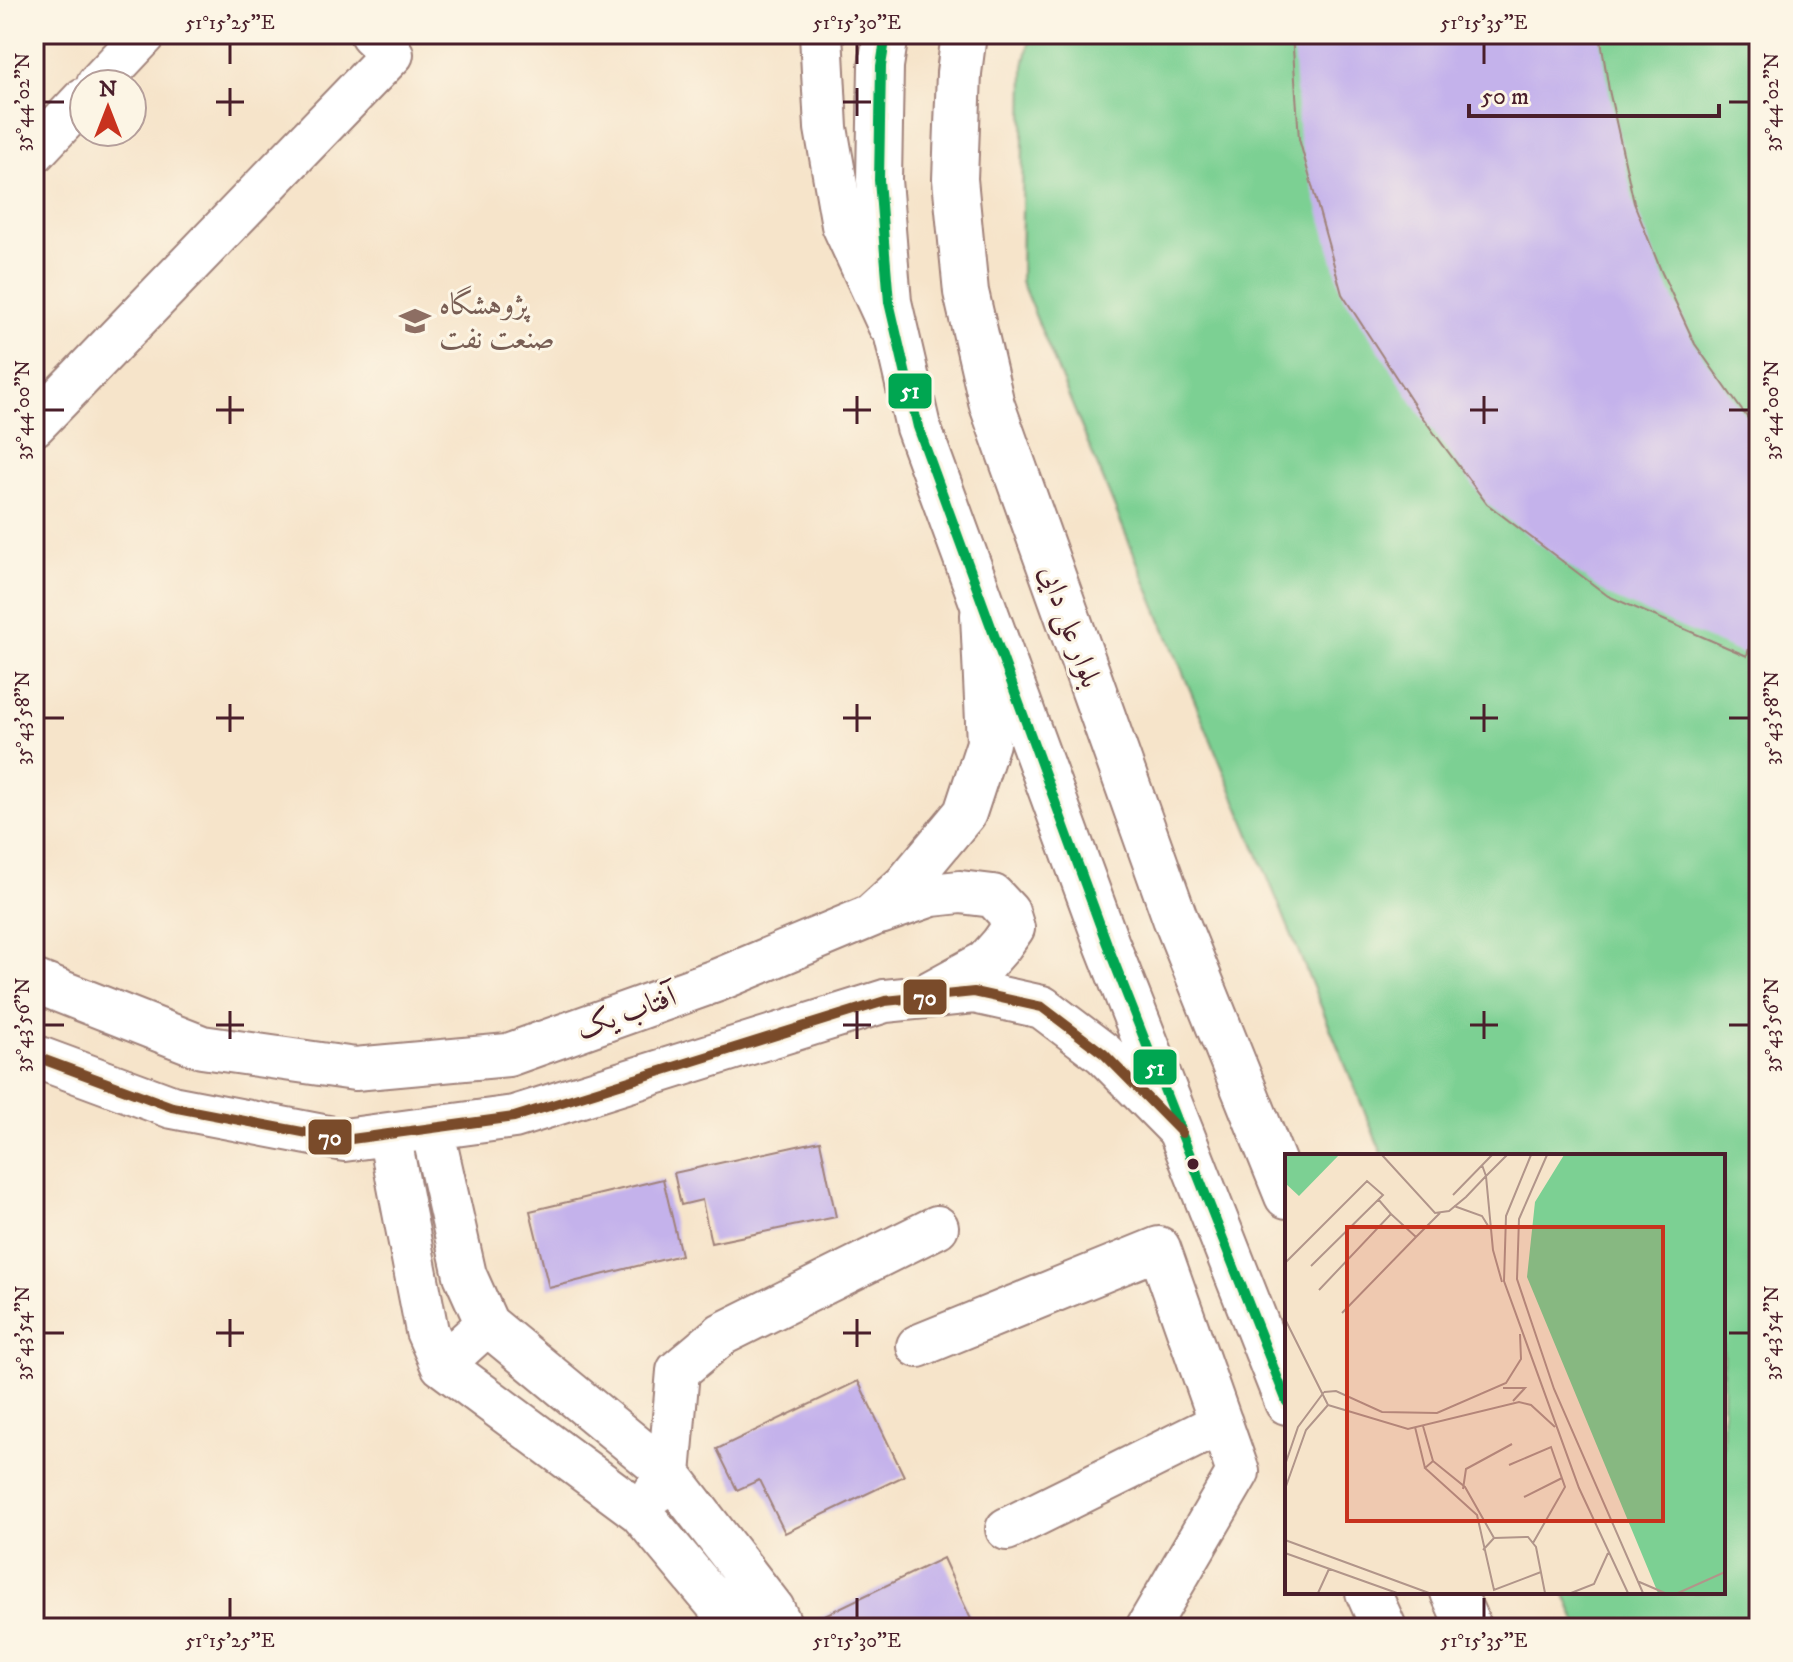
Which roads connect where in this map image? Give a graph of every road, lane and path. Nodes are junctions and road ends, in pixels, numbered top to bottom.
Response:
1 (145, 34) edge
2 (821, 34) edge
3 (886, 34) edge
4 (964, 34) edge
5 (392, 41) edge
6 (113, 68) edge
7 (68, 116) edge
8 (34, 152) edge
9 (899, 348) junction
10 (34, 425) edge
11 (982, 606) junction
12 (871, 916) junction
13 (34, 981) edge
14 (923, 997) junction
15 (34, 1056) edge
16 (432, 1128) junction
17 (1182, 1133) junction
18 (389, 1134) junction
19 (1285, 1191) edge
20 (937, 1227) dead end
21 (487, 1324) junction
22 (918, 1346) dead end
23 (442, 1365) junction
24 (1285, 1397) edge
25 (1221, 1423) junction
26 (669, 1474) junction
27 (640, 1512) junction
28 (1007, 1529) dead end
29 (1369, 1594) edge
30 (1454, 1594) edge
31 (737, 1628) edge
32 (782, 1628) edge
33 (1147, 1628) edge
34 (1384, 1628) edge
35 (1469, 1628) edge

1 - 6 street
2 - 9 street
3 - 9 main road
4 - 19 main road, بلوار علی دایی
5 - 10 street
7 - 8 street
9 - 11 main road
11 - 12 street, آفتاب یک
11 - 17 main road
12 - 13 street, آفتاب یک
12 - 14 street
14 - 16 street
14 - 17 street
15 - 18 street
16 - 18 street
16 - 21 street
17 - 24 main road
18 - 23 street
20 - 26 street
21 - 23 street
21 - 26 street
22 - 25 street
23 - 27 street
25 - 28 street
25 - 33 street
26 - 27 street
26 - 32 street
27 - 31 street
29 - 34 main road
30 - 35 main road

